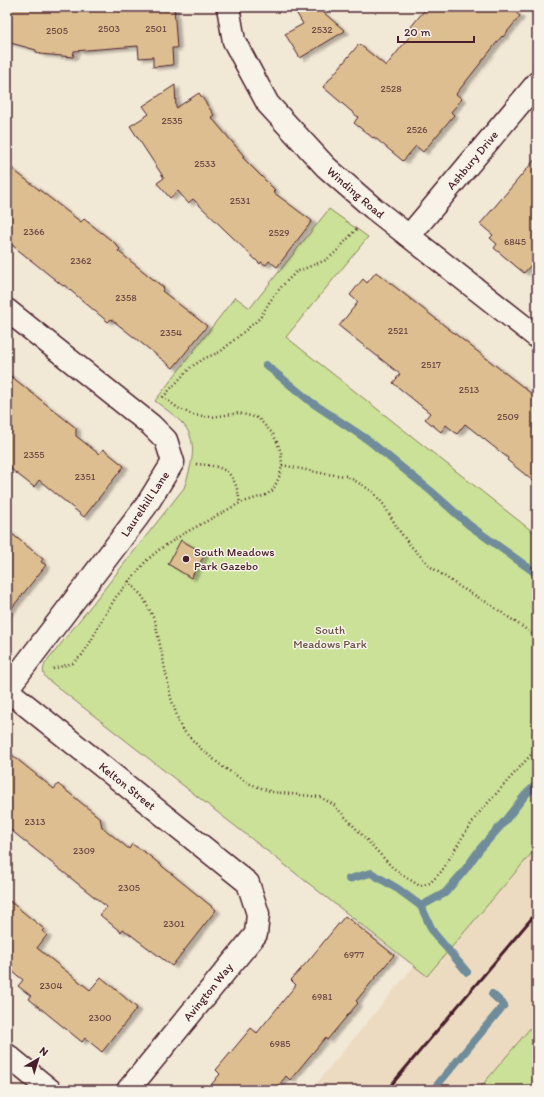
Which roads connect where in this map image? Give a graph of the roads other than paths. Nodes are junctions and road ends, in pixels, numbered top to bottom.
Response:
1 (228, 7) edge
2 (537, 83) edge
3 (409, 236) junction
4 (7, 310) edge
5 (537, 336) edge
6 (7, 689) edge
7 (248, 883) joint
8 (7, 1055) edge
9 (50, 1090) edge
10 (128, 1090) edge

1 - 3 street, Winding Road
2 - 3 street, Ashbury Drive
3 - 5 street, Winding Road
4 - 6 street, Laurelhill Lane
6 - 7 street, Kelton Street
7 - 10 street, Avington Way
8 - 9 street

